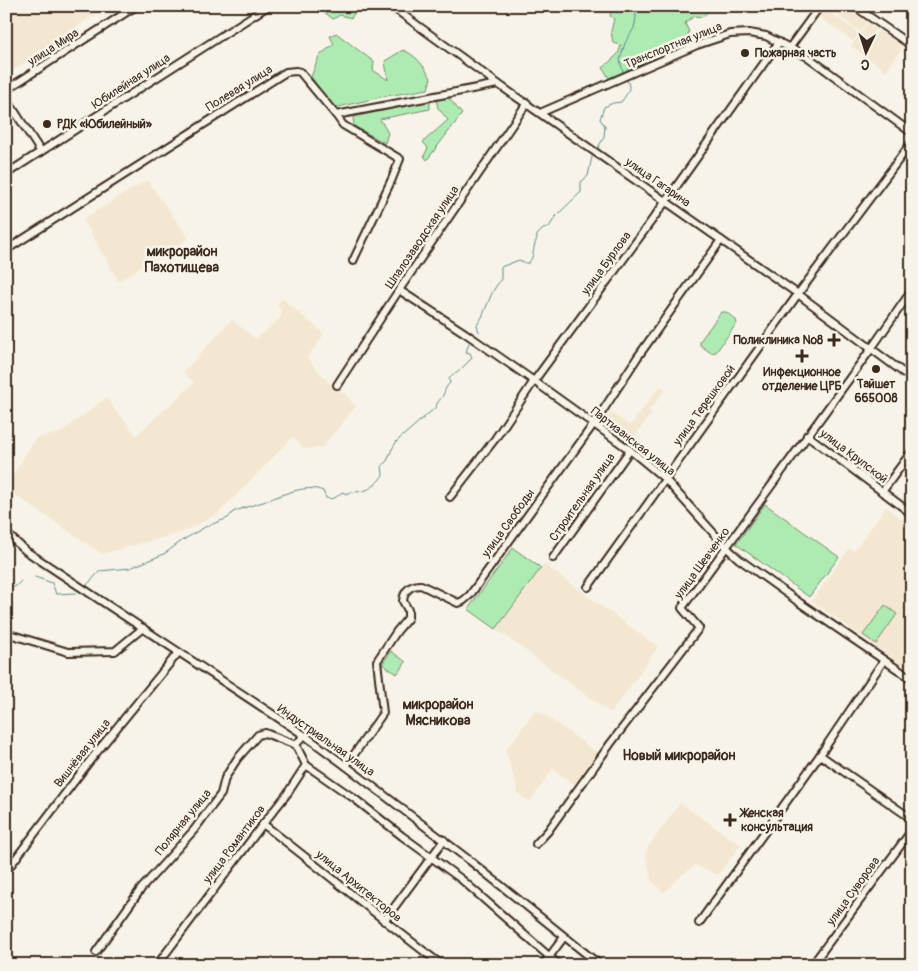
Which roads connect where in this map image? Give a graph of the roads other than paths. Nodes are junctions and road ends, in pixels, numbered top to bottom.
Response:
1 (136, 6) edge
2 (268, 6) edge
3 (391, 6) edge
4 (820, 6) edge
5 (854, 6) edge
6 (779, 42) junction
7 (912, 46) edge
8 (790, 47) junction
9 (498, 84) junction
10 (6, 90) edge
11 (6, 98) edge
12 (527, 103) junction
13 (540, 113) junction
14 (336, 115) junction
15 (912, 132) edge
16 (912, 142) edge
17 (41, 152) junction
18 (6, 174) edge
19 (666, 201) junction
20 (722, 240) junction
21 (6, 250) edge
22 (353, 261) dead end
23 (399, 290) junction
24 (912, 290) edge
25 (798, 294) junction
26 (871, 349) junction
27 (912, 379) edge
28 (534, 381) junction
29 (336, 385) dead end
30 (594, 424) junction
31 (807, 435) junction
32 (630, 450) junction
33 (912, 451) edge
34 (666, 479) junction
35 (882, 492) junction
36 (450, 497) dead end
37 (912, 514) edge
38 (6, 533) edge
39 (726, 547) junction
40 (553, 558) dead end
41 (588, 587) dead end
42 (143, 628) junction
43 (6, 633) edge
44 (178, 653) junction
45 (884, 660) junction
46 (912, 679) edge
47 (304, 736) junction
48 (296, 746) junction
49 (820, 755) junction
50 (306, 765) junction
51 (346, 766) junction
52 (912, 819) edge
53 (263, 824) junction
54 (912, 830) edge
55 (444, 840) junction
56 (536, 844) dead end
57 (431, 857) junction
58 (7, 870) edge
59 (384, 921) junction
60 (699, 923) dead end
61 (564, 937) junction
62 (96, 952) dead end
63 (549, 956) junction
64 (158, 965) edge
65 (442, 965) edge
66 (543, 965) edge
67 (559, 965) edge
68 (600, 965) edge
69 (812, 965) edge

1 - 10 street, улица Мира
2 - 17 street, Юбилейная улица
3 - 9 street, улица Гагарина
4 - 8 street
5 - 7 street
6 - 8 street, Транспортная улица
6 - 13 street, Транспортная улица
6 - 19 street, улица Бурлова
8 - 15 street, Транспортная улица
9 - 12 street, улица Гагарина
9 - 14 street
11 - 17 street
12 - 13 street, улица Гагарина
12 - 23 street, Шпалозаводская улица
13 - 19 street, улица Гагарина
14 - 21 street, Полевая улица
14 - 22 street
16 - 25 street, улица Терешковой
17 - 18 street, Юбилейная улица
19 - 20 street, улица Гагарина
19 - 28 street, улица Бурлова
20 - 25 street, улица Гагарина
20 - 30 street, улица Свободы
23 - 28 street, Партизанская улица
23 - 29 street, Шпалозаводская улица
24 - 26 street, улица Шевченко
25 - 26 street, улица Гагарина
25 - 34 street, улица Терешковой
26 - 27 street, улица Гагарина
26 - 31 street, улица Шевченко
28 - 30 street, Партизанская улица
28 - 36 street, улица Бурлова
30 - 32 street, Партизанская улица
30 - 51 street, улица Свободы
31 - 35 street, улица Крупской
31 - 39 street, улица Шевченко
32 - 34 street, Партизанская улица
32 - 40 street, Строительная улица
33 - 35 street
34 - 39 street, Партизанская улица
34 - 41 street, улица Терешковой
35 - 37 street, улица Крупской
38 - 42 street, Индустриальная улица
39 - 45 street, Партизанская улица
39 - 56 street, улица Шевченко
42 - 43 street
42 - 44 street, Индустриальная улица
44 - 47 street, Индустриальная улица
44 - 58 street, Вишнёвая улица
45 - 46 street, Партизанская улица
45 - 49 street
47 - 48 street
47 - 51 street, Индустриальная улица
48 - 50 street
48 - 62 street, Полярная улица
49 - 52 street
49 - 60 street
50 - 53 street, улица Романтиков
50 - 57 street
51 - 55 street, Индустриальная улица
53 - 59 street, улица Архитекторов
53 - 64 street, улица Романтиков
54 - 69 street, улица Суворова
55 - 57 street
55 - 61 street, Индустриальная улица
57 - 59 street
57 - 63 street
59 - 65 street, улица Архитекторов
61 - 63 street
61 - 68 street, Индустриальная улица
63 - 66 street
63 - 67 street

